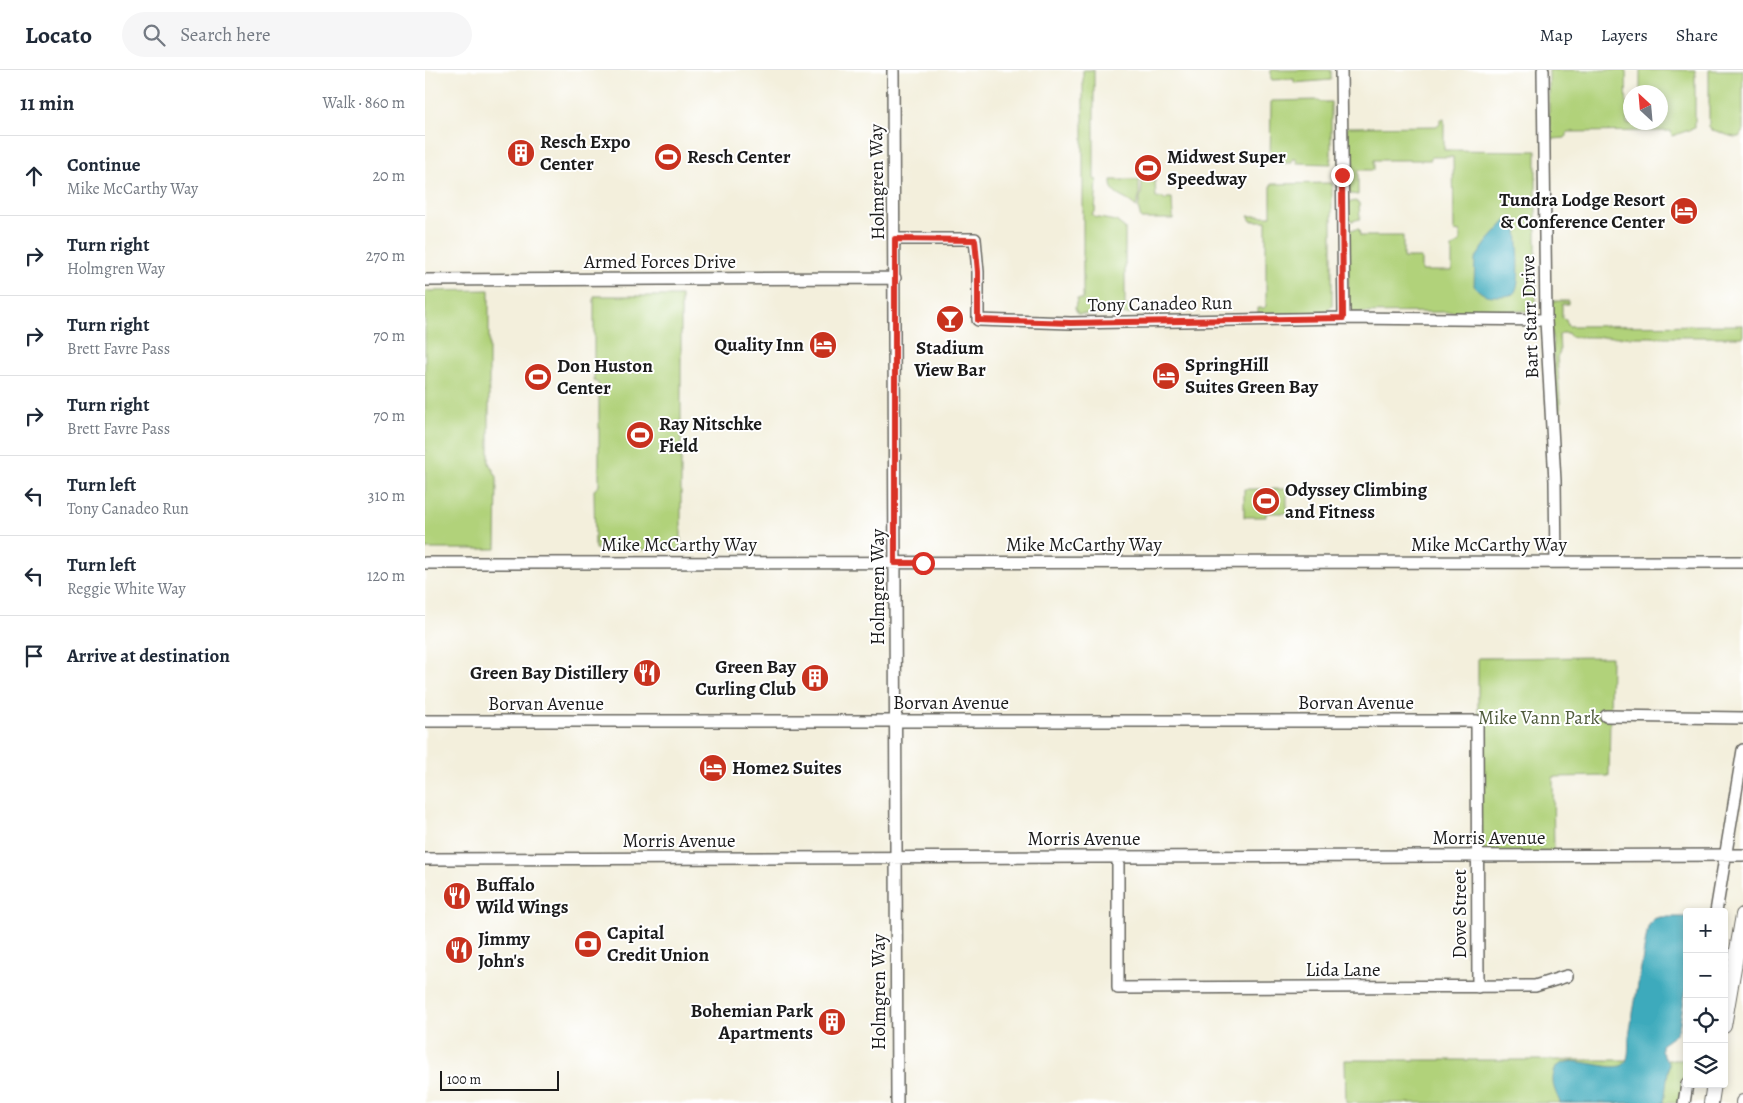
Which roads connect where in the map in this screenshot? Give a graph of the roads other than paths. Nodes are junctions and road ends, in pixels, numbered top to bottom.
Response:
1 (893, 70) edge
2 (1341, 70) edge
3 (1543, 70) edge
4 (895, 239) junction
5 (895, 278) junction
6 (425, 280) edge
7 (1343, 318) junction
8 (1546, 320) junction
9 (1557, 562) junction
10 (1743, 562) edge
11 (425, 563) edge
12 (895, 563) junction
13 (1606, 716) dead end
14 (1743, 718) edge
15 (425, 721) edge
16 (896, 721) junction
17 (1477, 721) joint
18 (1743, 750) edge
19 (1726, 855) junction
20 (1743, 855) edge
21 (1477, 856) junction
22 (1118, 857) junction
23 (896, 858) junction
24 (425, 859) edge
25 (1717, 908) edge
26 (1743, 915) edge
27 (1567, 976) dead end
28 (1478, 987) junction
29 (1728, 1003) edge
30 (1686, 1088) edge
31 (1714, 1088) edge
32 (897, 1103) edge
33 (1684, 1103) edge
34 (1711, 1103) edge

1 - 4 street, Holmgren Way
2 - 7 street
3 - 8 street, Bart Starr Drive
4 - 5 street, Holmgren Way
4 - 7 street, Tony Canadeo Run
5 - 6 street, Armed Forces Drive
5 - 12 street, Holmgren Way
7 - 8 street, Tony Canadeo Run
8 - 9 street, Bart Starr Drive
9 - 10 street, Mike McCarthy Way
9 - 12 street, Mike McCarthy Way
11 - 12 street, Mike McCarthy Way
12 - 16 street, Holmgren Way
13 - 14 street
15 - 16 street, Borvan Avenue
16 - 17 street, Borvan Avenue
16 - 23 street, Holmgren Way
17 - 21 street, Dove Street
18 - 19 street
19 - 20 street, Morris Avenue
19 - 21 street, Morris Avenue
19 - 25 street
21 - 22 street, Morris Avenue
21 - 28 street, Dove Street
22 - 23 street, Morris Avenue
22 - 28 street, Lida Lane
23 - 24 street, Morris Avenue
23 - 32 street, Holmgren Way
26 - 29 main road
27 - 28 street, Lida Lane
30 - 33 street
31 - 34 main road

